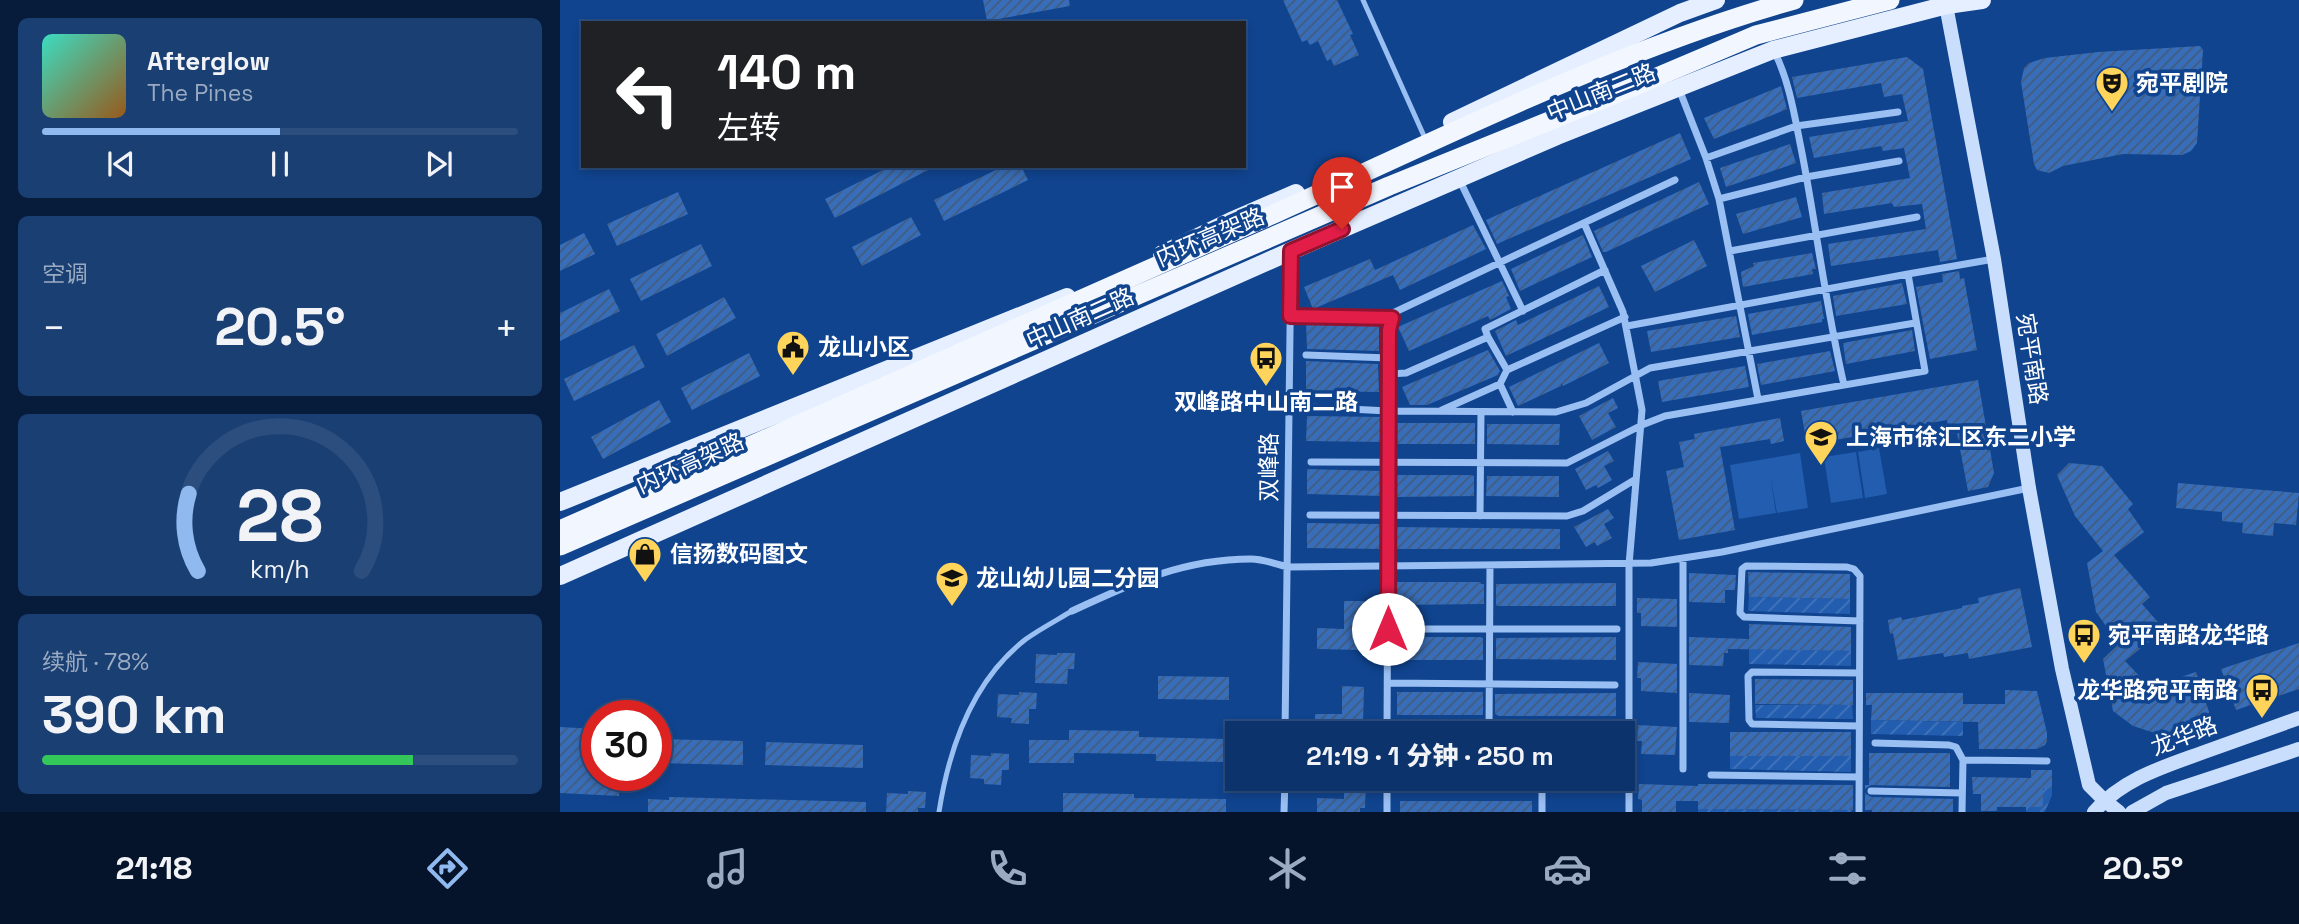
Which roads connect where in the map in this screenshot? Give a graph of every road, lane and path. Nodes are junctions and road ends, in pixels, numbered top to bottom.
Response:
1 (1363, 0) edge
2 (1716, 0) edge
3 (1794, 0) edge
4 (1890, 0) edge
5 (1982, 0) edge
6 (1946, 3) edge
7 (1773, 50) junction
8 (1678, 88) junction
9 (1898, 112) dead end
10 (1796, 126) junction
11 (1424, 136) junction
12 (1706, 159) junction
13 (1899, 161) dead end
14 (1806, 177) junction
15 (1459, 178) junction
16 (1675, 180) dead end
17 (1719, 199) junction
18 (1917, 217) dead end
19 (1584, 223) junction
20 (1284, 227) dead end
21 (1816, 234) junction
22 (1291, 251) junction
23 (1730, 251) junction
24 (1994, 259) junction
25 (1500, 262) junction
26 (1605, 270) junction
27 (1908, 274) junction
28 (1823, 289) junction
29 (1739, 304) junction
30 (1523, 311) junction
31 (1290, 316) junction
32 (1625, 317) junction
33 (1392, 318) junction
34 (1915, 323) junction
35 (1627, 326) junction
36 (1488, 337) junction
37 (1832, 337) junction
38 (1748, 351) junction
39 (1306, 355) dead end
40 (1389, 358) junction
41 (1507, 370) junction
42 (1389, 374) junction
43 (1636, 376) junction
44 (1500, 384) junction
45 (1843, 385) junction
46 (1759, 400) junction
47 (1308, 407) dead end
48 (1389, 411) junction
49 (1440, 411) junction
50 (1481, 412) junction
51 (1513, 412) junction
52 (1642, 425) junction
53 (1311, 462) dead end
54 (1388, 463) junction
55 (1480, 463) junction
56 (1636, 479) junction
57 (2029, 488) junction
58 (560, 502) edge
59 (1310, 515) dead end
60 (1388, 516) junction
61 (1480, 516) junction
62 (560, 530) edge
63 (560, 547) edge
64 (1683, 559) junction
65 (1388, 565) junction
66 (1490, 565) junction
67 (1629, 565) junction
68 (1288, 567) junction
69 (560, 576) edge
70 (1072, 611) joint
71 (1860, 621) junction
72 (1388, 629) junction
73 (1489, 629) junction
74 (1617, 629) dead end
75 (1859, 673) junction
76 (1388, 683) junction
77 (1489, 684) junction
78 (1615, 685) dead end
79 (2299, 718) edge
80 (1285, 721) edge
81 (1387, 721) edge
82 (1489, 721) edge
83 (1859, 726) junction
84 (1875, 743) dead end
85 (2299, 748) edge
86 (1963, 760) junction
87 (2047, 761) dead end
88 (1683, 769) dead end
89 (1711, 775) dead end
90 (1859, 777) junction
91 (1284, 791) edge
92 (1387, 791) edge
93 (1542, 791) edge
94 (1871, 791) dead end
95 (1962, 793) junction
96 (2104, 806) edge
97 (939, 812) edge
98 (1284, 812) edge
99 (1387, 812) edge
100 (1542, 812) edge
101 (1629, 812) edge
102 (1859, 812) edge
103 (1962, 812) edge
104 (2094, 812) edge
105 (2119, 812) edge
106 (2132, 812) edge

1 - 11 lane
2 - 11 main road, 中山南二路
3 - 62 highway, 内环高架路, bridge
4 - 63 highway, 内环高架路, bridge
5 - 6 main road, 中山南二路
6 - 7 main road, 中山南二路
6 - 24 main road, 宛平南路
7 - 8 main road, 中山南二路
7 - 10 street
8 - 12 street
8 - 15 main road, 中山南二路
9 - 10 street
10 - 12 street
10 - 14 street
11 - 58 main road, 中山南二路
12 - 17 street
13 - 14 street
14 - 17 street
14 - 21 street
15 - 22 main road, 中山南二路
15 - 25 street
16 - 19 street
17 - 23 street
18 - 21 street
19 - 25 street
19 - 26 street
20 - 22 street, 双峰路
21 - 23 street
21 - 28 street
22 - 31 street, 双峰路
22 - 69 main road, 中山南二路
23 - 29 street
24 - 27 street
24 - 57 main road, 宛平南路
25 - 30 street
25 - 33 street
26 - 30 street
26 - 32 street
27 - 28 street
27 - 34 street
28 - 29 street
28 - 37 street
29 - 35 street
29 - 38 street
30 - 36 street
31 - 33 street
31 - 68 street, 双峰路
32 - 35 street
32 - 41 street
33 - 40 street
34 - 37 street
34 - 45 street
35 - 43 street
36 - 41 street
36 - 42 street
37 - 38 street
37 - 45 street
38 - 43 street
38 - 46 street
39 - 40 street
40 - 42 street
41 - 44 street
42 - 48 street
43 - 51 street
43 - 52 street
44 - 49 street
44 - 51 street
45 - 46 street
46 - 52 street
47 - 48 street
48 - 49 street
48 - 54 street
49 - 50 street
50 - 51 street
50 - 55 street
52 - 55 street
52 - 56 street
53 - 54 street
54 - 55 street
54 - 60 street
55 - 61 street
56 - 61 street
56 - 67 street
57 - 64 street
57 - 96 main road, 宛平南路
59 - 60 street
60 - 61 street
60 - 65 street
64 - 67 street
64 - 88 street
65 - 66 street
65 - 68 street
65 - 72 street
66 - 67 street
66 - 73 street
67 - 101 street
68 - 70 street
68 - 80 street, 双峰路
70 - 97 lane
71 - 71 street
71 - 75 street
72 - 73 street
72 - 76 street
73 - 74 street
73 - 77 street
75 - 83 street
75 - 83 street
76 - 77 street
76 - 81 street
77 - 78 street
77 - 82 street
79 - 96 main road, 龙华路
83 - 90 street
84 - 86 street
85 - 106 main road, 龙华路
86 - 87 street
86 - 95 street
89 - 90 street
90 - 102 street
91 - 98 street
92 - 99 street
93 - 100 street
94 - 95 street
95 - 103 street
96 - 104 main road, 龙华路
96 - 105 main road, 宛平南路

